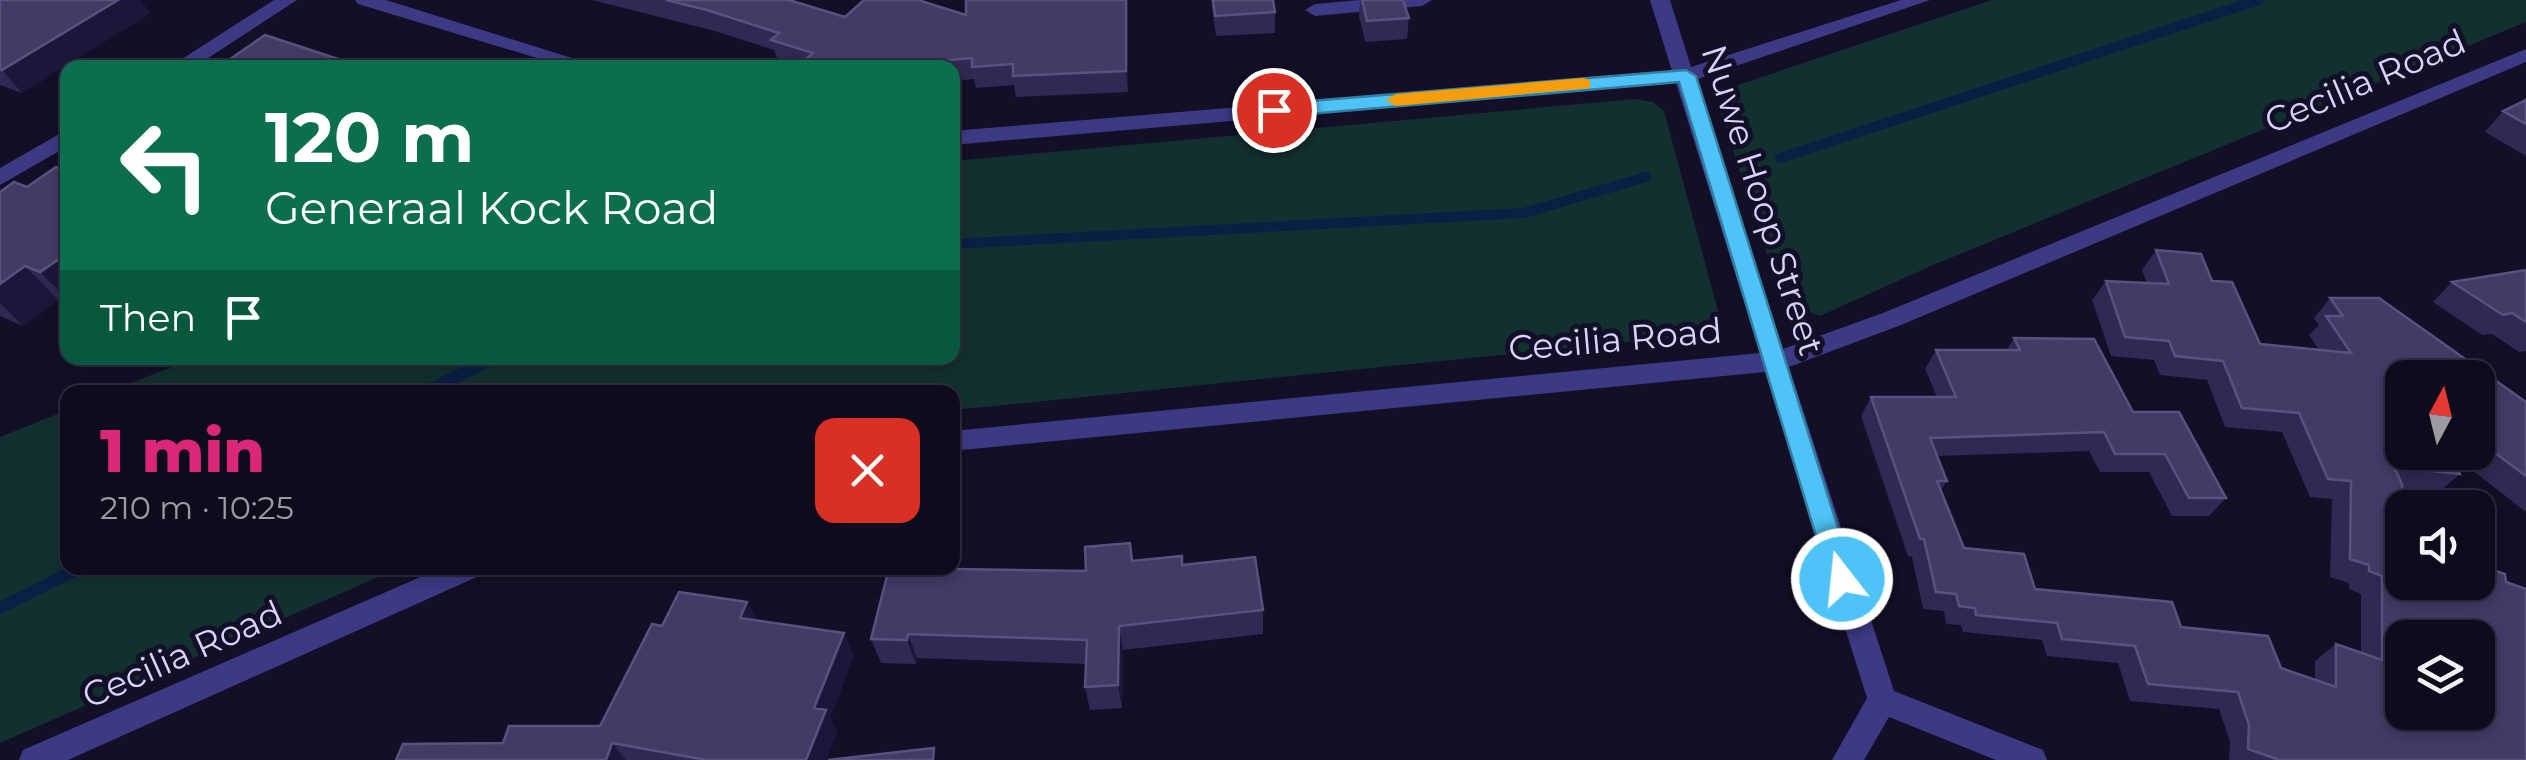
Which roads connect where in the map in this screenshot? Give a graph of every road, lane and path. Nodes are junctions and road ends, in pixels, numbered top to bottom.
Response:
1 (287, 0) edge
2 (365, 0) edge
3 (1422, 0) edge
4 (1660, 0) edge
5 (1920, 0) edge
6 (1315, 10) dead end
7 (2526, 54) edge
8 (191, 60) edge
9 (567, 60) edge
10 (1686, 76) junction
11 (960, 137) edge
12 (60, 141) edge
13 (0, 178) edge
14 (1778, 361) junction
15 (960, 440) edge
16 (453, 575) edge
17 (1882, 700) junction
18 (34, 760) edge
19 (1847, 760) edge
20 (2032, 760) edge

1 - 8 street
2 - 9 street
3 - 6 street
4 - 10 street, Nuwe Hoop Street
5 - 10 street
7 - 14 street, Cecilia Road
10 - 11 street
10 - 14 street, Nuwe Hoop Street
12 - 13 street
14 - 15 street, Cecilia Road
14 - 17 street, Nuwe Hoop Street
16 - 18 street, Cecilia Road
17 - 19 street
17 - 20 street

